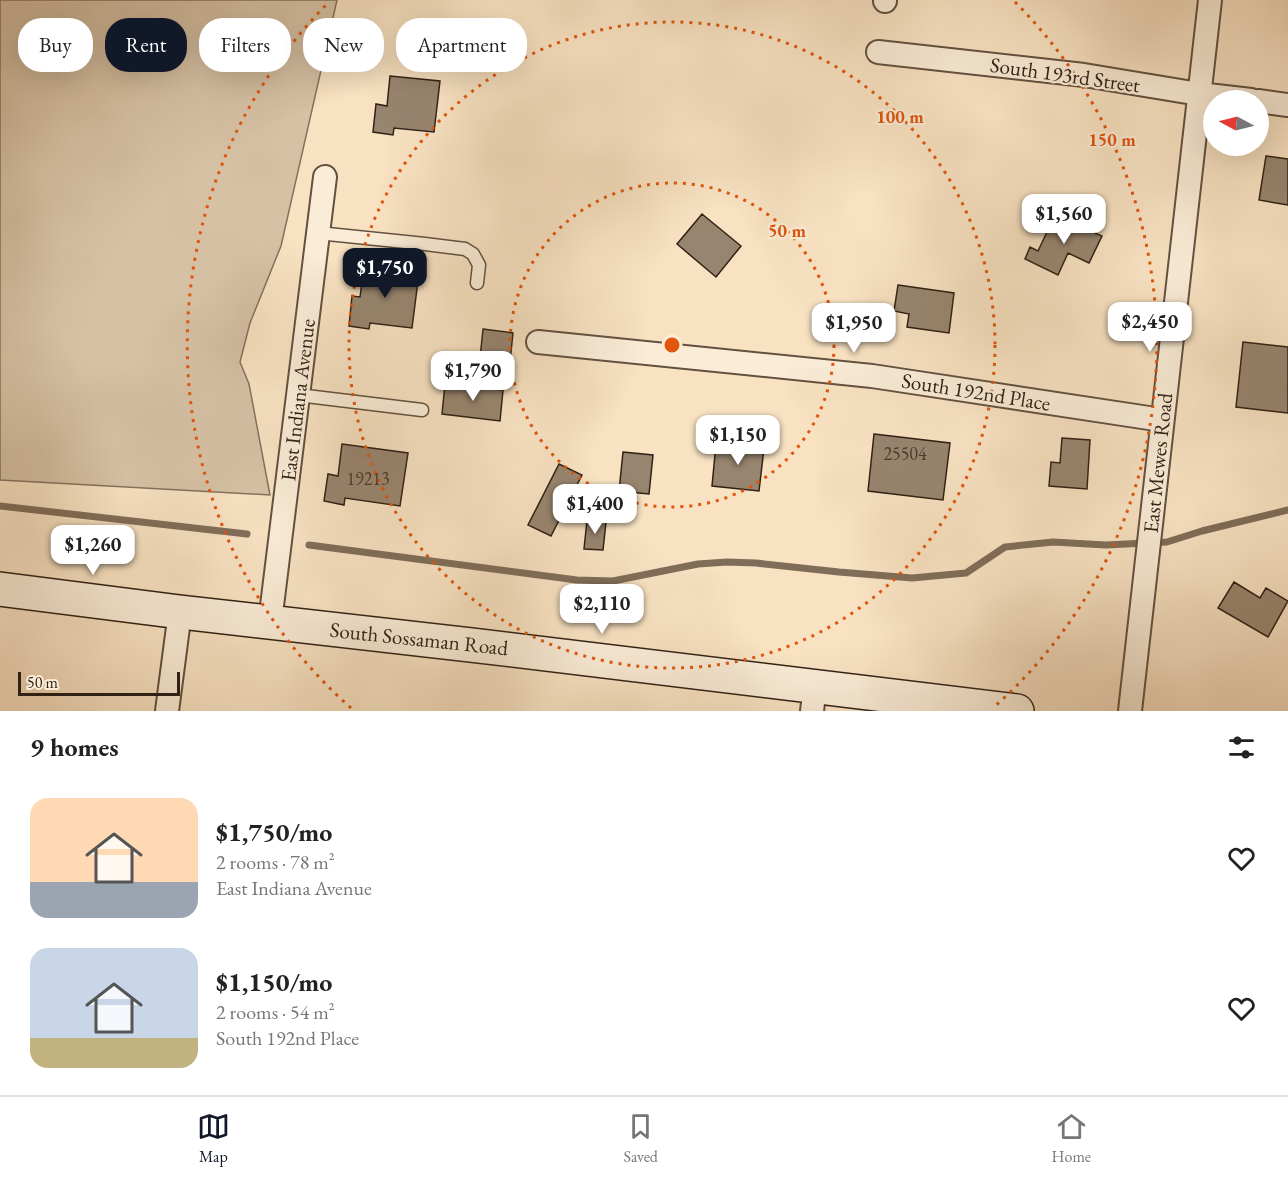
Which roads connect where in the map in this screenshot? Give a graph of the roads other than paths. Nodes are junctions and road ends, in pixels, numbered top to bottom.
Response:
1 (1210, 0) edge
2 (878, 52) dead end
3 (1199, 94) junction
4 (1203, 94) edge
5 (1269, 102) edge
6 (1288, 105) edge
7 (325, 177) dead end
8 (318, 233) junction
9 (477, 283) dead end
10 (538, 342) dead end
11 (298, 395) junction
12 (422, 410) dead end
13 (1162, 420) junction
14 (0, 589) edge
15 (180, 612) junction
16 (270, 622) junction
17 (813, 698) edge
18 (167, 711) edge
19 (1017, 711) edge
20 (1130, 711) edge

1 - 3 street, East Mewes Road
2 - 3 street, South 193rd Street
3 - 4 street, South 193rd Street
3 - 13 street, East Mewes Road
5 - 6 street
7 - 8 street, East Indiana Avenue
8 - 9 lane
8 - 11 street, East Indiana Avenue
10 - 13 street, South 192nd Place
11 - 12 lane
11 - 16 street, East Indiana Avenue
13 - 20 street, East Mewes Road
14 - 15 main road, South Sossaman Road
15 - 16 main road, South Sossaman Road
15 - 18 street
16 - 17 main road, South Sossaman Road
17 - 19 main road, South Sossaman Road

